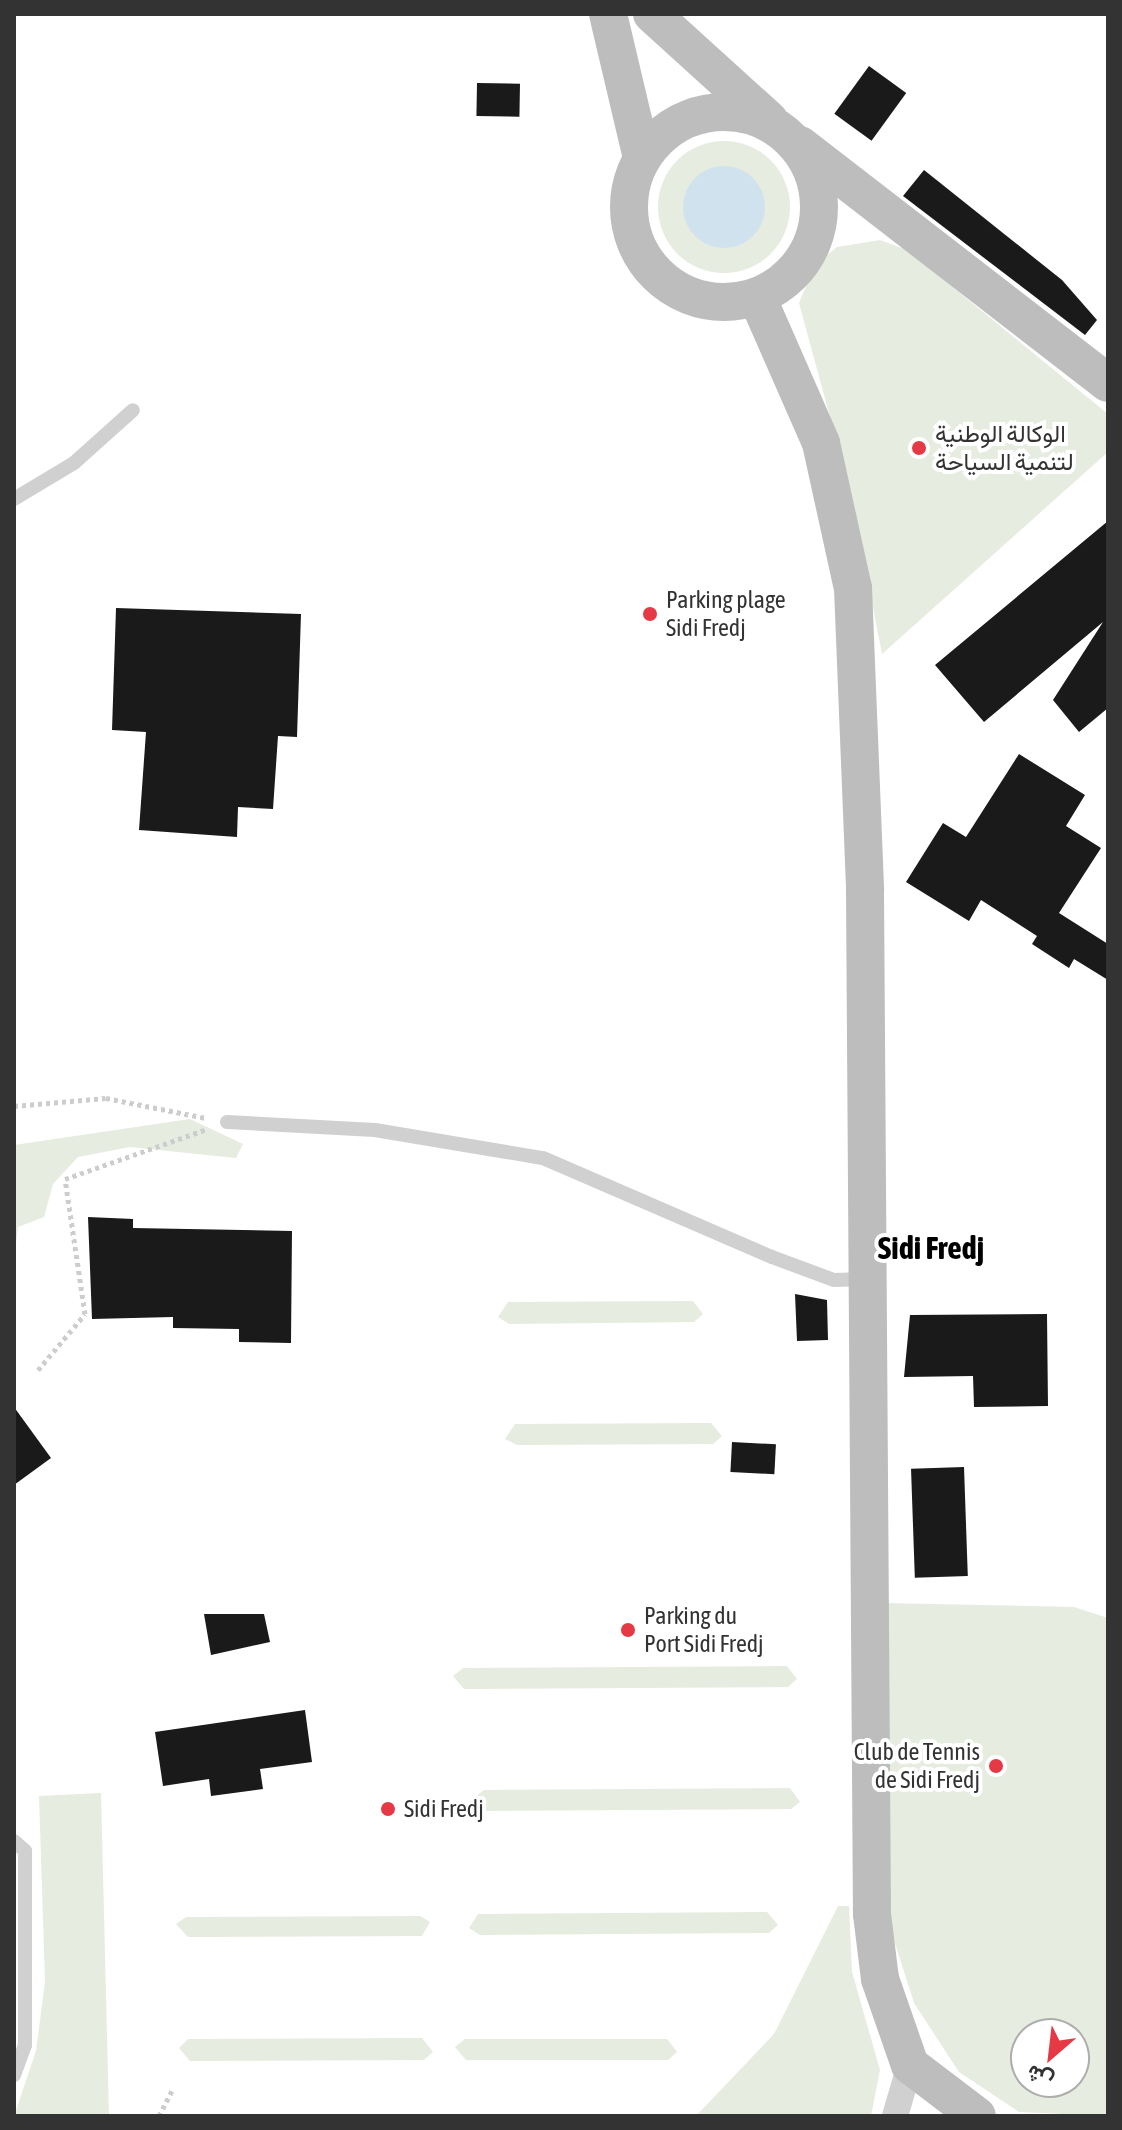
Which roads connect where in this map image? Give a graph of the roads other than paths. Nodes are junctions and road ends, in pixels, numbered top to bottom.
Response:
1 (608, 14) edge
2 (652, 14) edge
3 (779, 129) junction
4 (642, 158) junction
5 (757, 297) junction
6 (1108, 383) edge
7 (133, 410) dead end
8 (14, 499) edge
9 (227, 1122) road end
10 (869, 1279) junction
11 (14, 1841) edge
12 (910, 2065) junction
13 (14, 2075) edge
14 (970, 2114) edge
15 (895, 2116) edge

1 - 4 main road
2 - 3 main road
3 - 4 main road
3 - 5 main road
3 - 6 main road
4 - 5 main road
5 - 10 main road
7 - 8 lane
9 - 10 lane
10 - 12 main road
11 - 13 lane
12 - 14 main road
12 - 15 street

